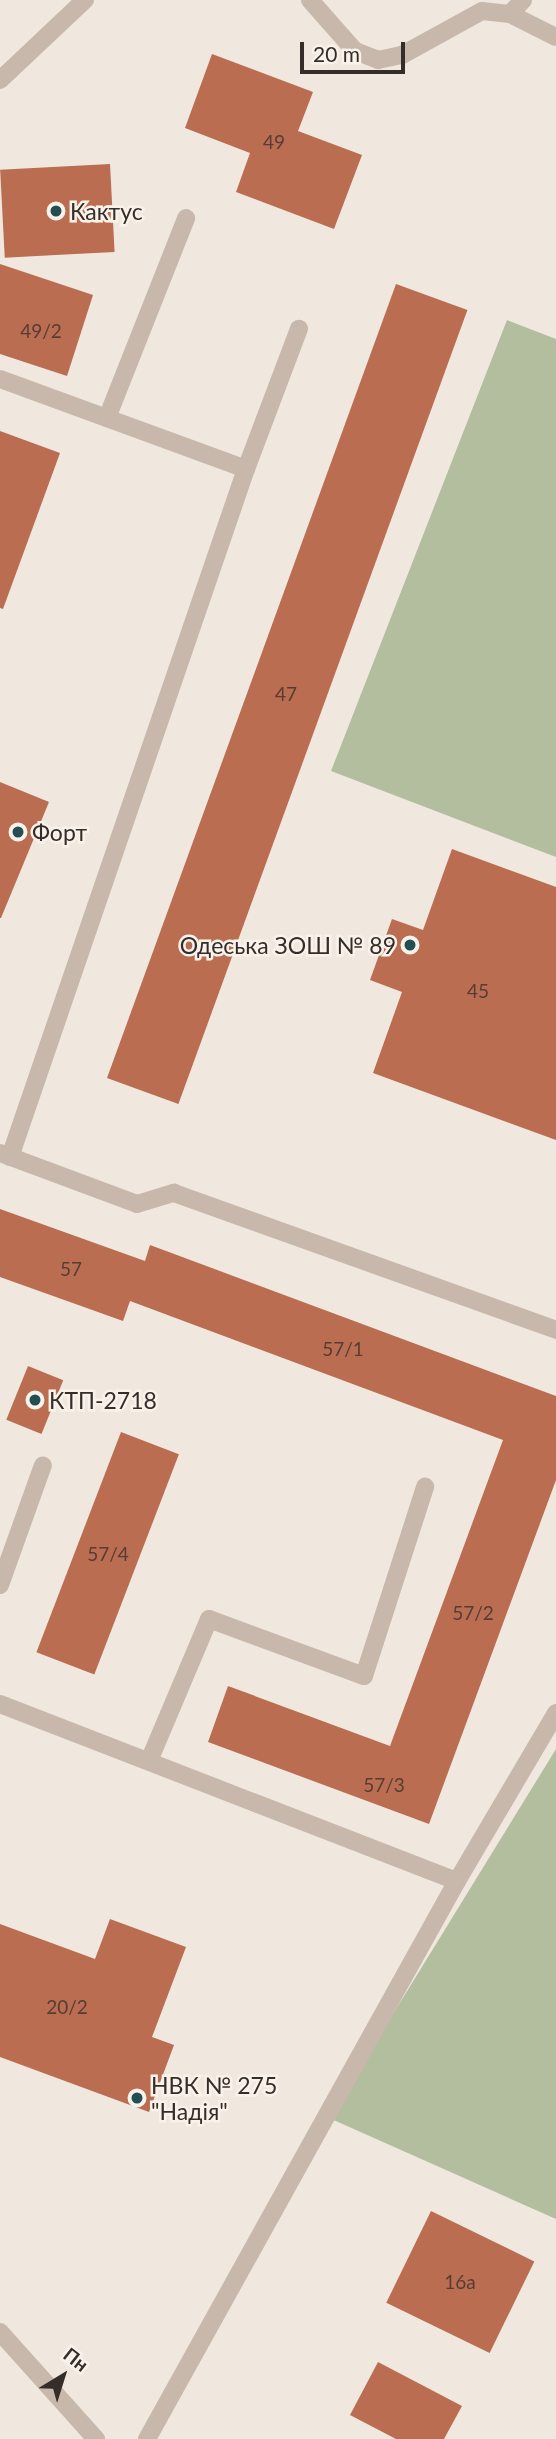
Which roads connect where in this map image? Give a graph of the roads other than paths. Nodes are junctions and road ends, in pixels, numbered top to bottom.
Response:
1 (85, 0) edge
2 (310, 0) edge
3 (523, 0) edge
4 (510, 15) junction
5 (556, 37) edge
6 (0, 80) edge
7 (186, 218) dead end
8 (299, 329) dead end
9 (0, 379) edge
10 (107, 418) junction
11 (246, 469) junction
12 (5, 1155) edge
13 (556, 1330) edge
14 (43, 1465) dead end
15 (425, 1487) dead end
16 (0, 1585) edge
17 (0, 1704) edge
18 (556, 1713) edge
19 (149, 1761) junction
20 (457, 1881) junction
21 (0, 2332) edge
22 (96, 2439) edge
23 (147, 2439) edge

1 - 6 street
2 - 4 street
3 - 4 street
4 - 5 street
7 - 10 street
8 - 11 street
9 - 10 street
10 - 11 street
11 - 12 street
12 - 13 street
14 - 16 street
15 - 19 street
17 - 19 street
18 - 20 street
19 - 20 street
20 - 23 street
21 - 22 street

